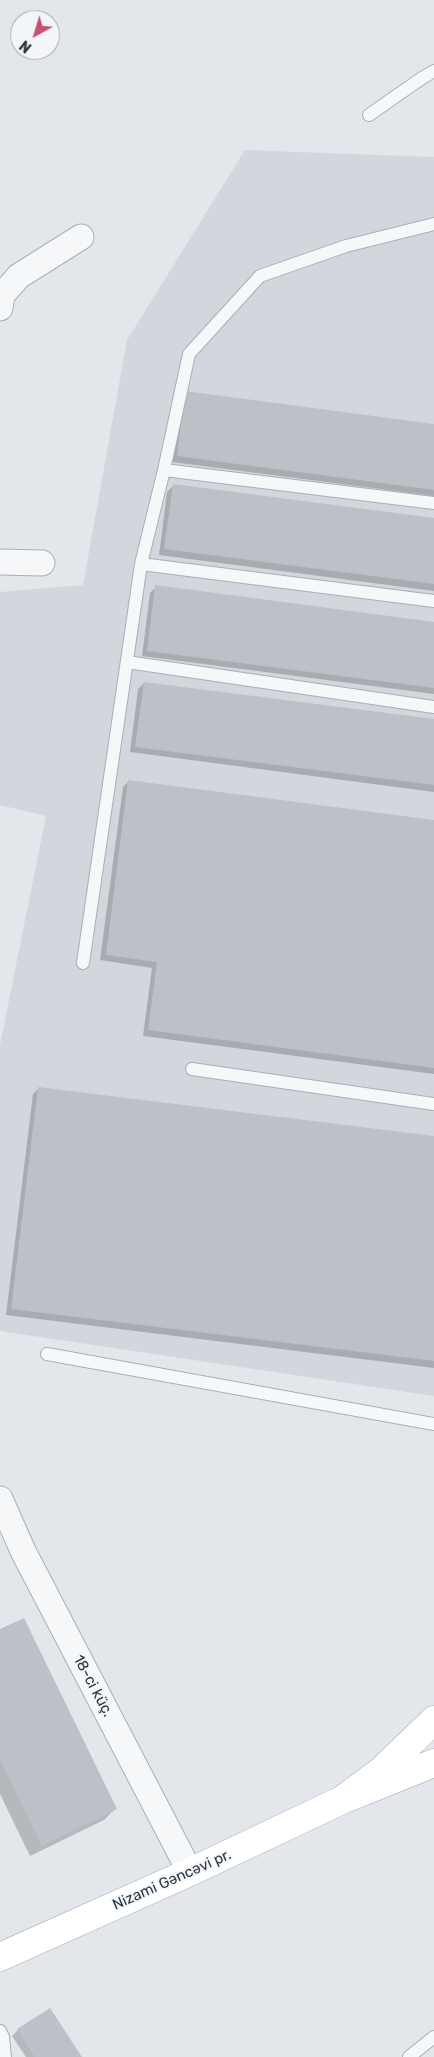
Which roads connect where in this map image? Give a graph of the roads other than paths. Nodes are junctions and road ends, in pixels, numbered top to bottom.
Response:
1 (434, 71) edge
2 (369, 115) dead end
3 (434, 224) edge
4 (81, 237) dead end
5 (0, 308) edge
6 (164, 470) junction
7 (434, 503) edge
8 (0, 562) edge
9 (42, 563) dead end
10 (141, 564) junction
11 (434, 601) edge
12 (126, 662) junction
13 (434, 707) edge
14 (83, 963) dead end
15 (192, 1069) dead end
16 (434, 1104) edge
17 (47, 1354) dead end
18 (434, 1424) edge
19 (0, 1499) edge
20 (434, 1720) edge
21 (434, 1763) edge
22 (342, 1800) junction
23 (190, 1872) junction
24 (0, 1957) edge
25 (0, 2031) edge
26 (434, 2037) edge
27 (5, 2057) edge
28 (408, 2057) edge

1 - 2 lane
3 - 6 lane
4 - 5 street
6 - 7 lane
6 - 10 lane
8 - 9 street
10 - 11 lane
10 - 12 lane
12 - 13 lane
12 - 14 lane
15 - 16 lane
17 - 18 lane
19 - 23 street, 18-ci küç.
20 - 22 main road
21 - 22 main road
22 - 23 main road, Nizami Gəncəvi pr.
23 - 24 main road, Nizami Gəncəvi pr.
25 - 27 lane
26 - 28 lane

